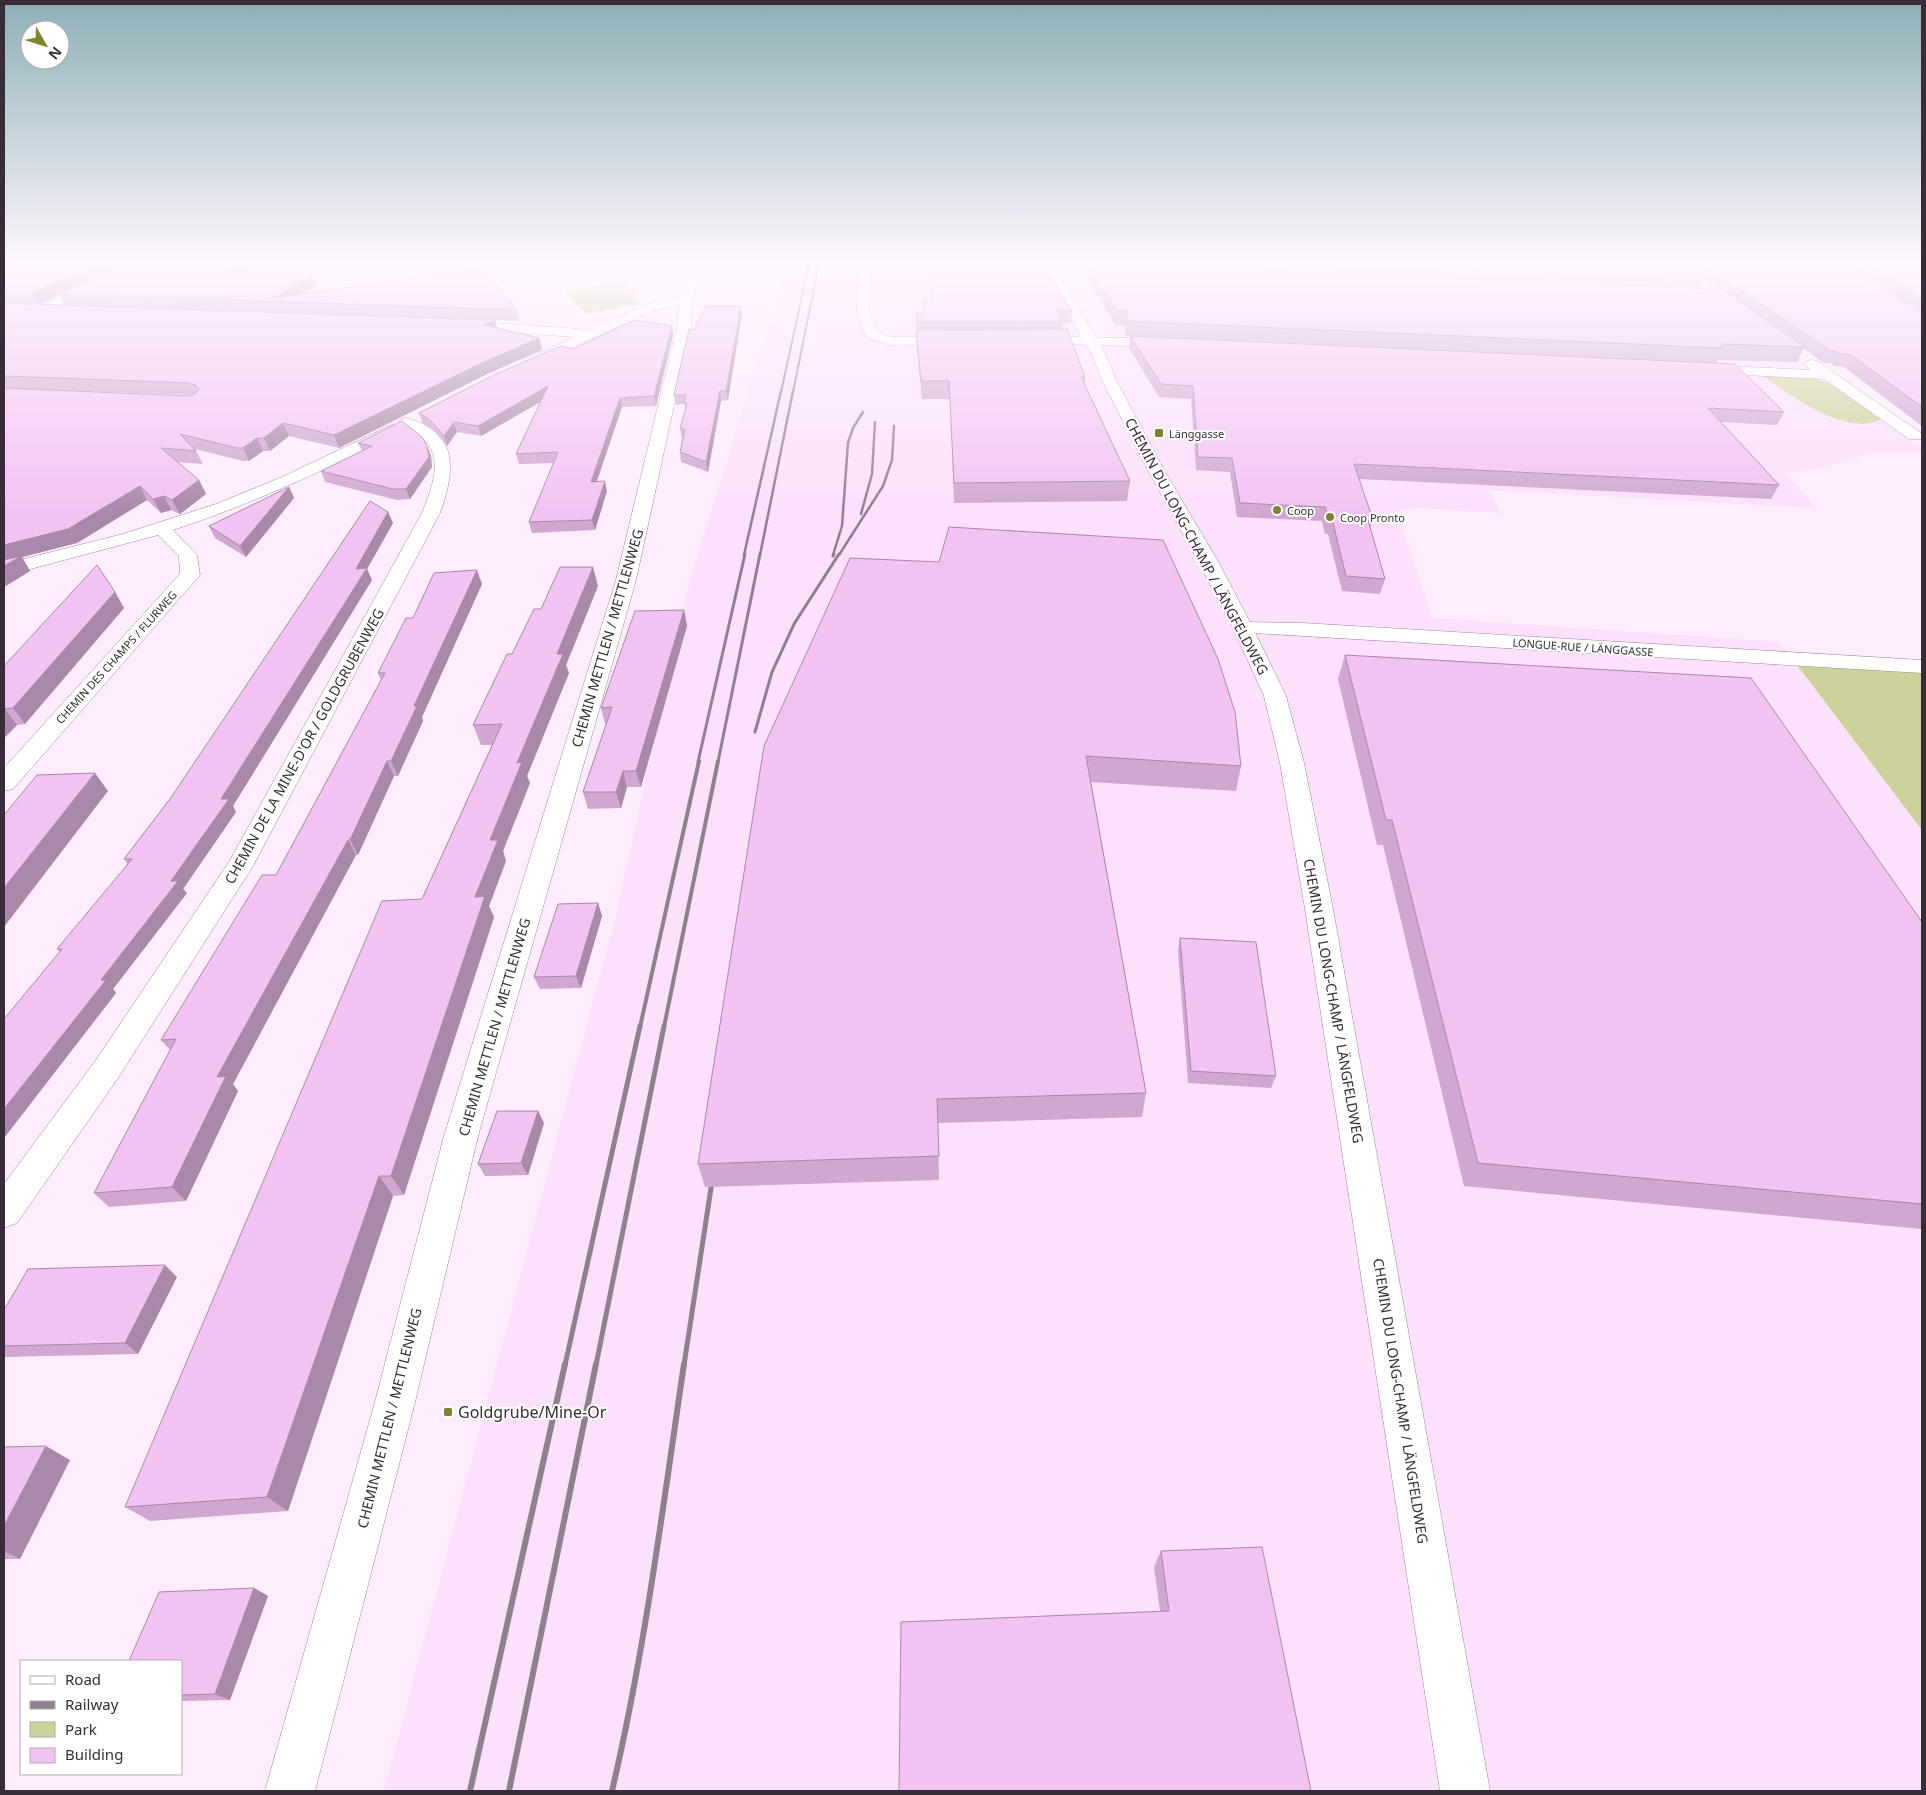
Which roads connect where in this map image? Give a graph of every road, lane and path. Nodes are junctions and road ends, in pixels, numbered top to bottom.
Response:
1 (563, 348) edge
2 (679, 348) edge
3 (1094, 348) edge
4 (1797, 353) edge
5 (520, 367) edge
6 (1694, 368) edge
7 (1826, 375) junction
8 (1915, 436) dead end
9 (161, 528) junction
10 (4, 570) edge
11 (1243, 628) junction
12 (1922, 668) edge
13 (4, 783) edge
14 (4, 1212) edge
15 (309, 1721) junction
16 (275, 1791) edge
17 (290, 1791) edge
18 (1465, 1791) edge

1 - 5 street
2 - 15 street, CHEMIN METTLEN / METTLENWEG
3 - 11 street, CHEMIN DU LONG-CHAMP / LÄNGFELDWEG
4 - 7 street
6 - 7 street
7 - 8 street
9 - 10 street
9 - 13 street, CHEMIN DES CHAMPS / FLURWEG
9 - 14 street, CHEMIN DE LA MINE-D'OR / GOLDGRUBENWEG
11 - 12 street, LONGUE-RUE / LÄNGGASSE
11 - 18 street, CHEMIN DU LONG-CHAMP / LÄNGFELDWEG
15 - 16 street
15 - 17 street, CHEMIN METTLEN / METTLENWEG

